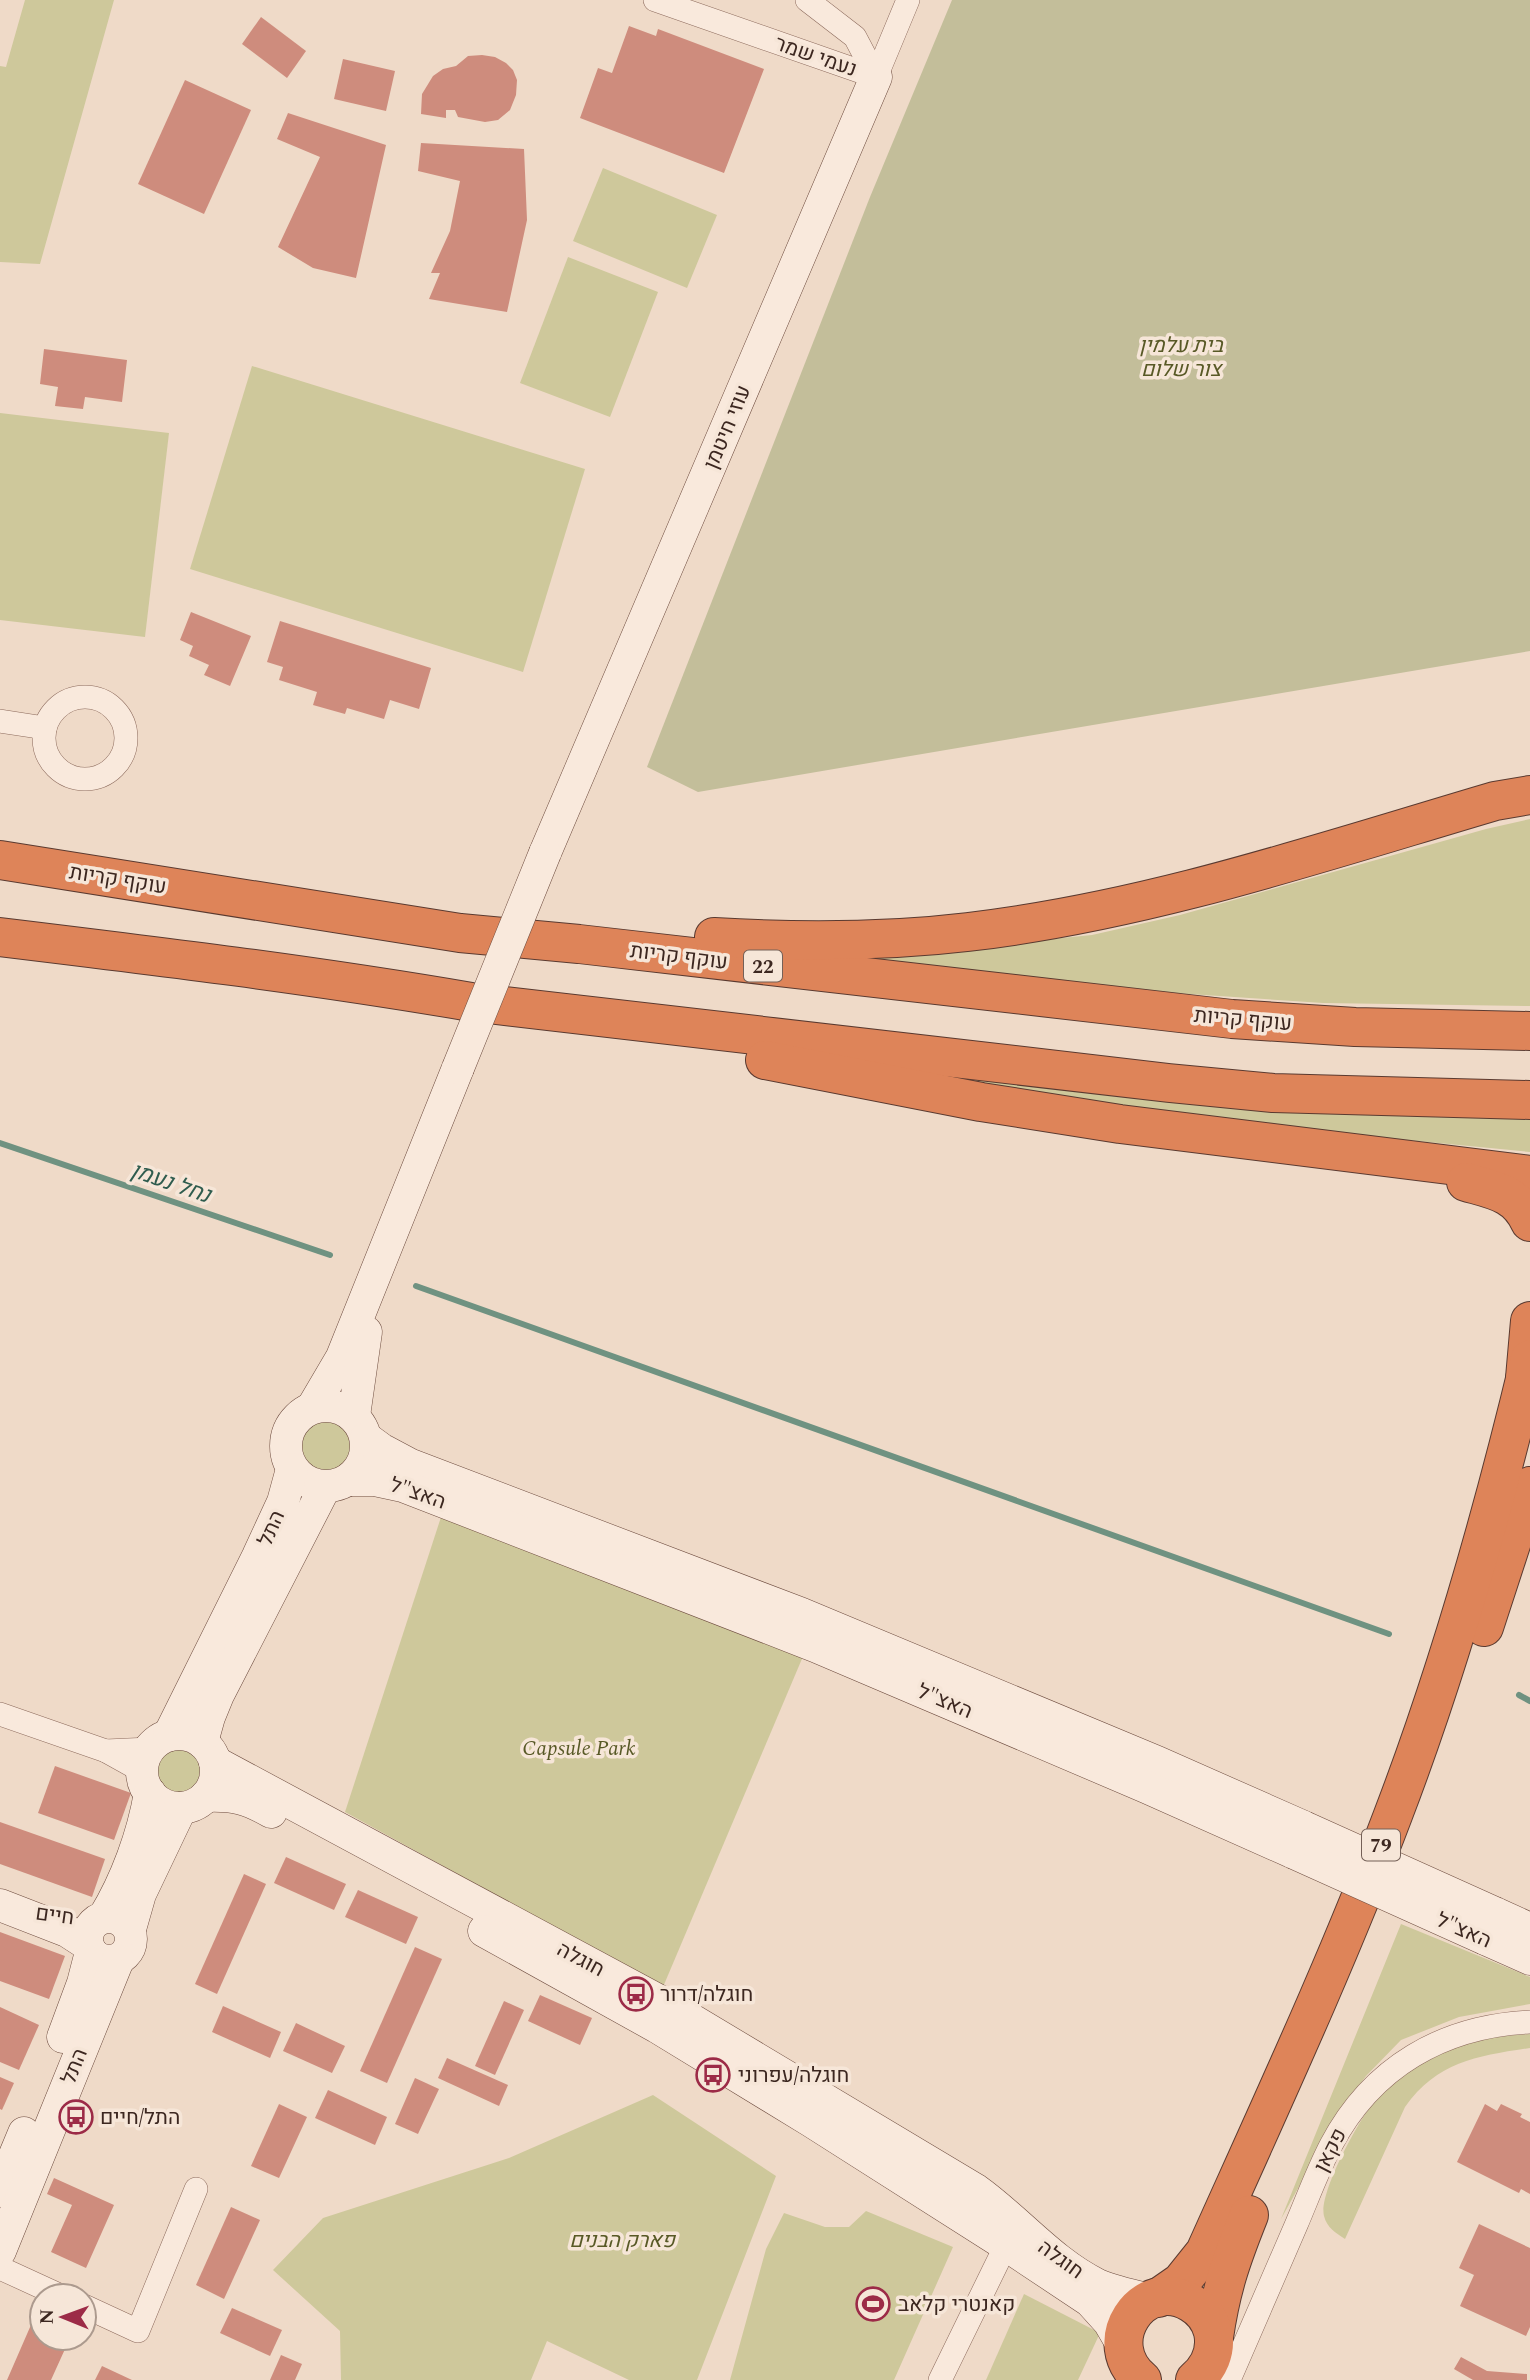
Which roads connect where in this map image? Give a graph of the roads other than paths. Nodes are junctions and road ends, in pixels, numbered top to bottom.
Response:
1 (655, 0) edge
2 (807, 0) edge
3 (908, 0) edge
4 (876, 77) junction
5 (0, 721) edge
6 (45, 728) dead end
7 (1530, 784) edge
8 (1513, 798) edge
9 (0, 860) edge
10 (377, 920) junction
11 (0, 937) edge
12 (471, 1002) junction
13 (1530, 1031) edge
14 (1530, 1100) edge
15 (1373, 1156) junction
16 (1530, 1175) edge
17 (1530, 1222) edge
18 (388, 1246) junction
19 (1530, 1321) edge
20 (1528, 1369) edge
21 (312, 1408) junction
22 (360, 1427) junction
23 (292, 1469) junction
24 (337, 1484) junction
25 (1530, 1486) edge
26 (218, 1695) junction
27 (0, 1714) edge
28 (209, 1752) junction
29 (153, 1762) junction
30 (255, 1783) junction
31 (194, 1802) junction
32 (1299, 1840) junction
33 (7, 1908) edge
34 (1490, 1926) junction
35 (1530, 1929) edge
36 (104, 1937) junction
37 (1530, 1959) edge
38 (1530, 2022) edge
39 (196, 2189) dead end
40 (0, 2191) edge
41 (1006, 2245) junction
42 (0, 2251) edge
43 (0, 2268) edge
44 (30, 2282) edge
45 (1155, 2299) junction
46 (98, 2312) edge
47 (1214, 2337) junction
48 (1129, 2366) edge
49 (940, 2380) edge
50 (1195, 2380) edge
51 (1229, 2380) edge

1 - 4 street, נעמי שמר
2 - 4 street, נעמי שמר
3 - 4 street, עוזי חיטמן
4 - 18 street, עוזי חיטמן, bridge
5 - 6 street
7 - 8 highway
8 - 10 highway
9 - 10 highway, עוקף קריות / 22
10 - 13 highway, עוקף קריות / 22
11 - 12 highway
12 - 14 highway
12 - 15 highway
15 - 16 highway
15 - 17 highway
18 - 21 street
18 - 22 street
19 - 20 highway
20 - 45 highway, 79
21 - 22 street
21 - 23 street
22 - 24 street
22 - 32 street, האצ"ל
23 - 24 street
23 - 29 street, התל
24 - 26 street, התל
24 - 32 street, האצ"ל
25 - 47 highway, 79
26 - 28 street, התל
26 - 30 street
27 - 29 street
28 - 29 street
28 - 30 street, חוגלה
28 - 31 street
29 - 31 street
29 - 36 street, התל
30 - 45 street, חוגלה
31 - 36 street, התל
31 - 41 street, חוגלה
32 - 34 street, האצ"ל, bridge
33 - 36 street, חיים
34 - 35 street, האצ"ל
34 - 37 street, האצ"ל
36 - 40 street, התל
36 - 42 street, התל
38 - 51 street, פקאן
39 - 46 street
41 - 48 street, חוגלה
41 - 49 street
43 - 44 street
45 - 47 highway
45 - 48 highway, 79
47 - 50 highway, 79

